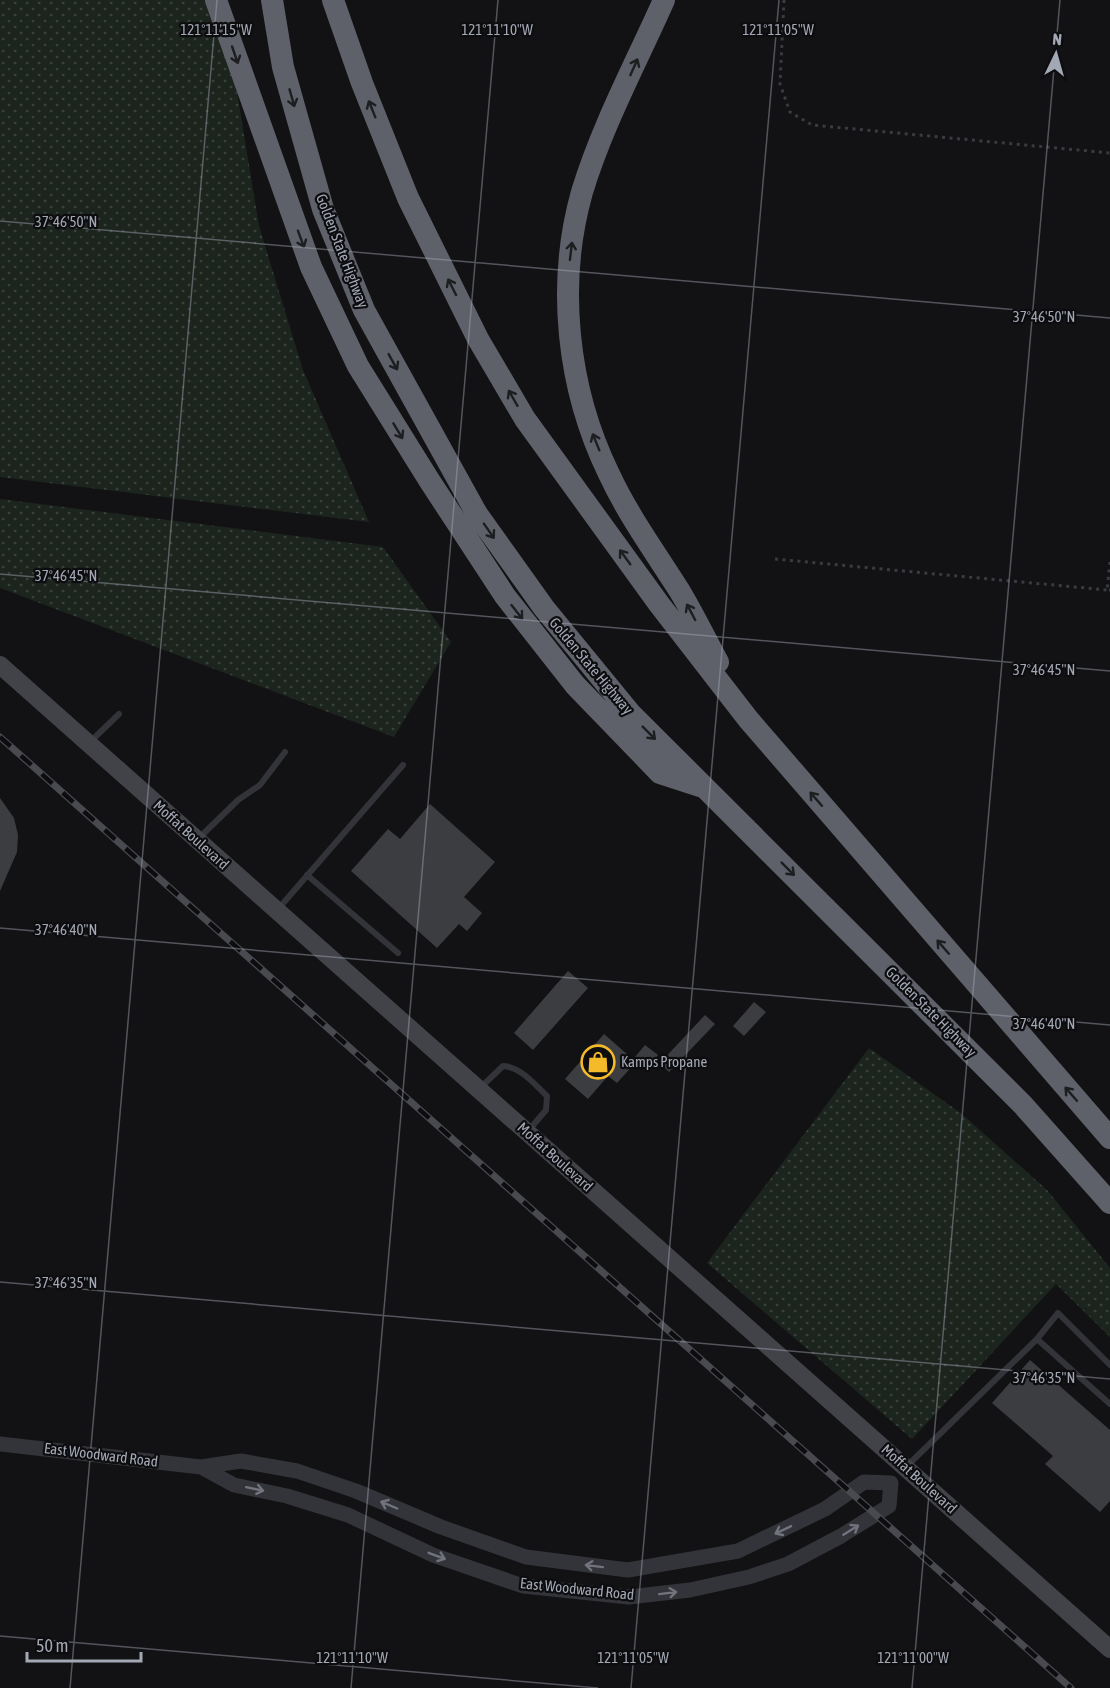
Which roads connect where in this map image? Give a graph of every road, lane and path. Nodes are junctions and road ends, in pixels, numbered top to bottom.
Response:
1 (216, 0) edge
2 (272, 0) edge
3 (333, 0) edge
4 (664, 0) edge
5 (784, 0) edge
6 (1110, 153) edge
7 (775, 559) dead end
8 (1110, 562) edge
9 (1109, 590) edge
10 (0, 665) edge
11 (119, 714) dead end
12 (748, 719) junction
13 (89, 744) junction
14 (285, 753) dead end
15 (403, 765) dead end
16 (706, 788) junction
17 (197, 840) junction
18 (308, 875) junction
19 (277, 910) junction
20 (398, 953) dead end
21 (479, 1089) junction
22 (527, 1132) junction
23 (1110, 1138) edge
24 (1110, 1203) edge
25 (1037, 1339) junction
26 (1110, 1365) edge
27 (1110, 1404) edge
28 (0, 1444) edge
29 (201, 1467) junction
30 (905, 1467) junction
31 (891, 1483) junction
32 (1110, 1649) edge

1 -> 16 highway
2 -> 16 highway, Golden State Highway
12 -> 3 highway
12 -> 4 highway
5 - 6 path
7 - 9 path
8 - 9 path
10 - 13 main road, Moffat Boulevard
11 - 13 lane
23 -> 12 highway
13 - 17 main road, Moffat Boulevard
14 - 17 lane
15 - 18 lane
16 -> 24 highway, Golden State Highway
17 - 19 main road, Moffat Boulevard
18 - 19 lane
18 - 20 lane
19 - 21 main road, Moffat Boulevard
21 - 22 main road, Moffat Boulevard
21 - 22 lane
22 - 30 main road, Moffat Boulevard
25 - 26 lane
25 - 27 lane
25 - 30 lane
28 - 29 street, East Woodward Road
31 -> 29 street, East Woodward Road
29 -> 31 street, East Woodward Road
30 - 31 street
30 - 32 main road, Moffat Boulevard

